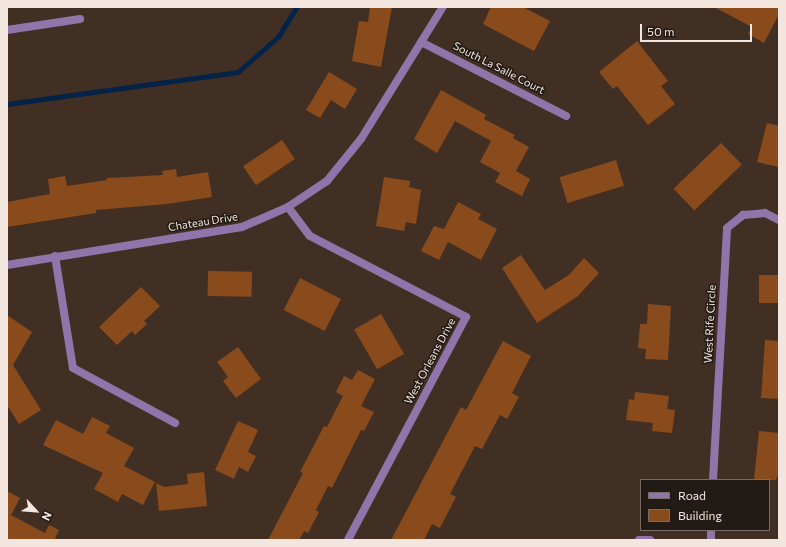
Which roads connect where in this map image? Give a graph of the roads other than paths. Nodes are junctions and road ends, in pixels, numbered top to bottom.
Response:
1 (443, 7) edge
2 (80, 19) dead end
3 (7, 30) edge
4 (421, 42) junction
5 (566, 116) dead end
6 (288, 207) junction
7 (779, 220) edge
8 (56, 256) junction
9 (7, 265) edge
10 (175, 423) dead end
11 (713, 479) edge
12 (348, 540) edge

1 - 4 street, Chateau Drive
2 - 3 street
4 - 5 street, South La Salle Court
4 - 6 street, Chateau Drive
6 - 8 street, Chateau Drive
6 - 12 street, West Orleans Drive
7 - 11 street, West Rife Circle
8 - 9 street, Chateau Drive
8 - 10 street

